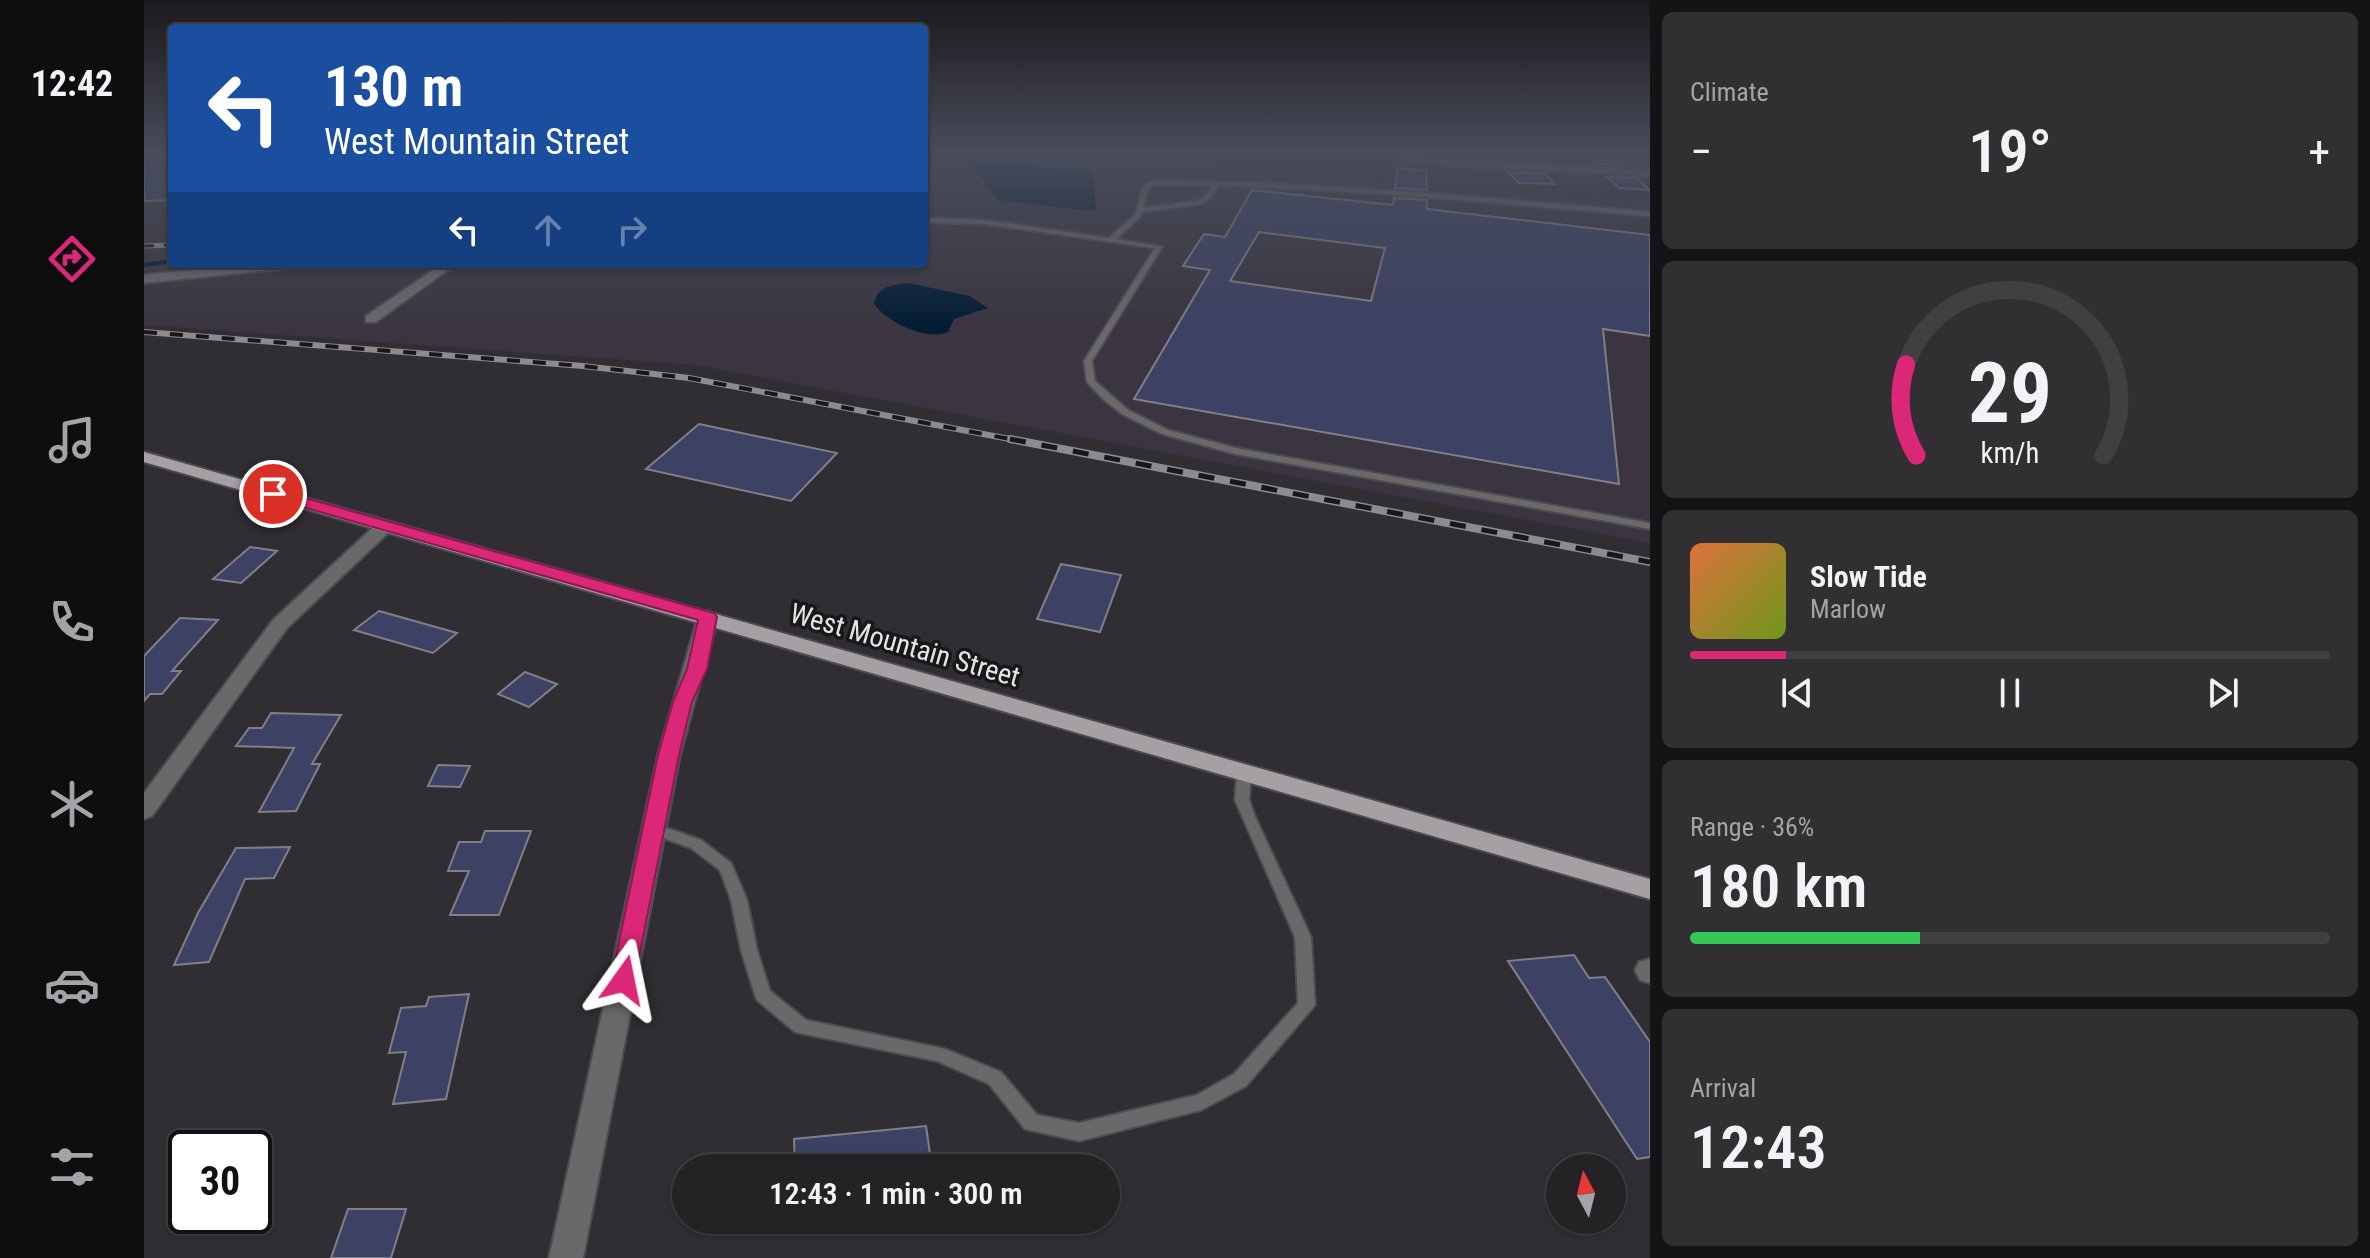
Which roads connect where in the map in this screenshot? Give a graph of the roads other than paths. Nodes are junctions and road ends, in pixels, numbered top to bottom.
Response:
1 (1139, 212) edge
2 (1623, 212) edge
3 (1650, 214) edge
4 (928, 220) edge
5 (1111, 240) junction
6 (250, 268) edge
7 (444, 268) edge
8 (144, 279) edge
9 (371, 319) dead end
10 (144, 457) edge
11 (385, 526) junction
12 (1650, 526) edge
13 (708, 617) junction
14 (1244, 773) junction
15 (144, 810) edge
16 (655, 829) junction
17 (1650, 889) edge
18 (566, 1258) edge

1 - 5 lane
2 - 3 lane
4 - 5 lane
5 - 12 lane
6 - 8 street
7 - 9 street
10 - 11 main road, West Mountain Street
11 - 13 main road, West Mountain Street
11 - 15 street
13 - 14 main road, West Mountain Street
13 - 16 street
14 - 16 lane
14 - 17 main road, West Mountain Street
16 - 18 street

